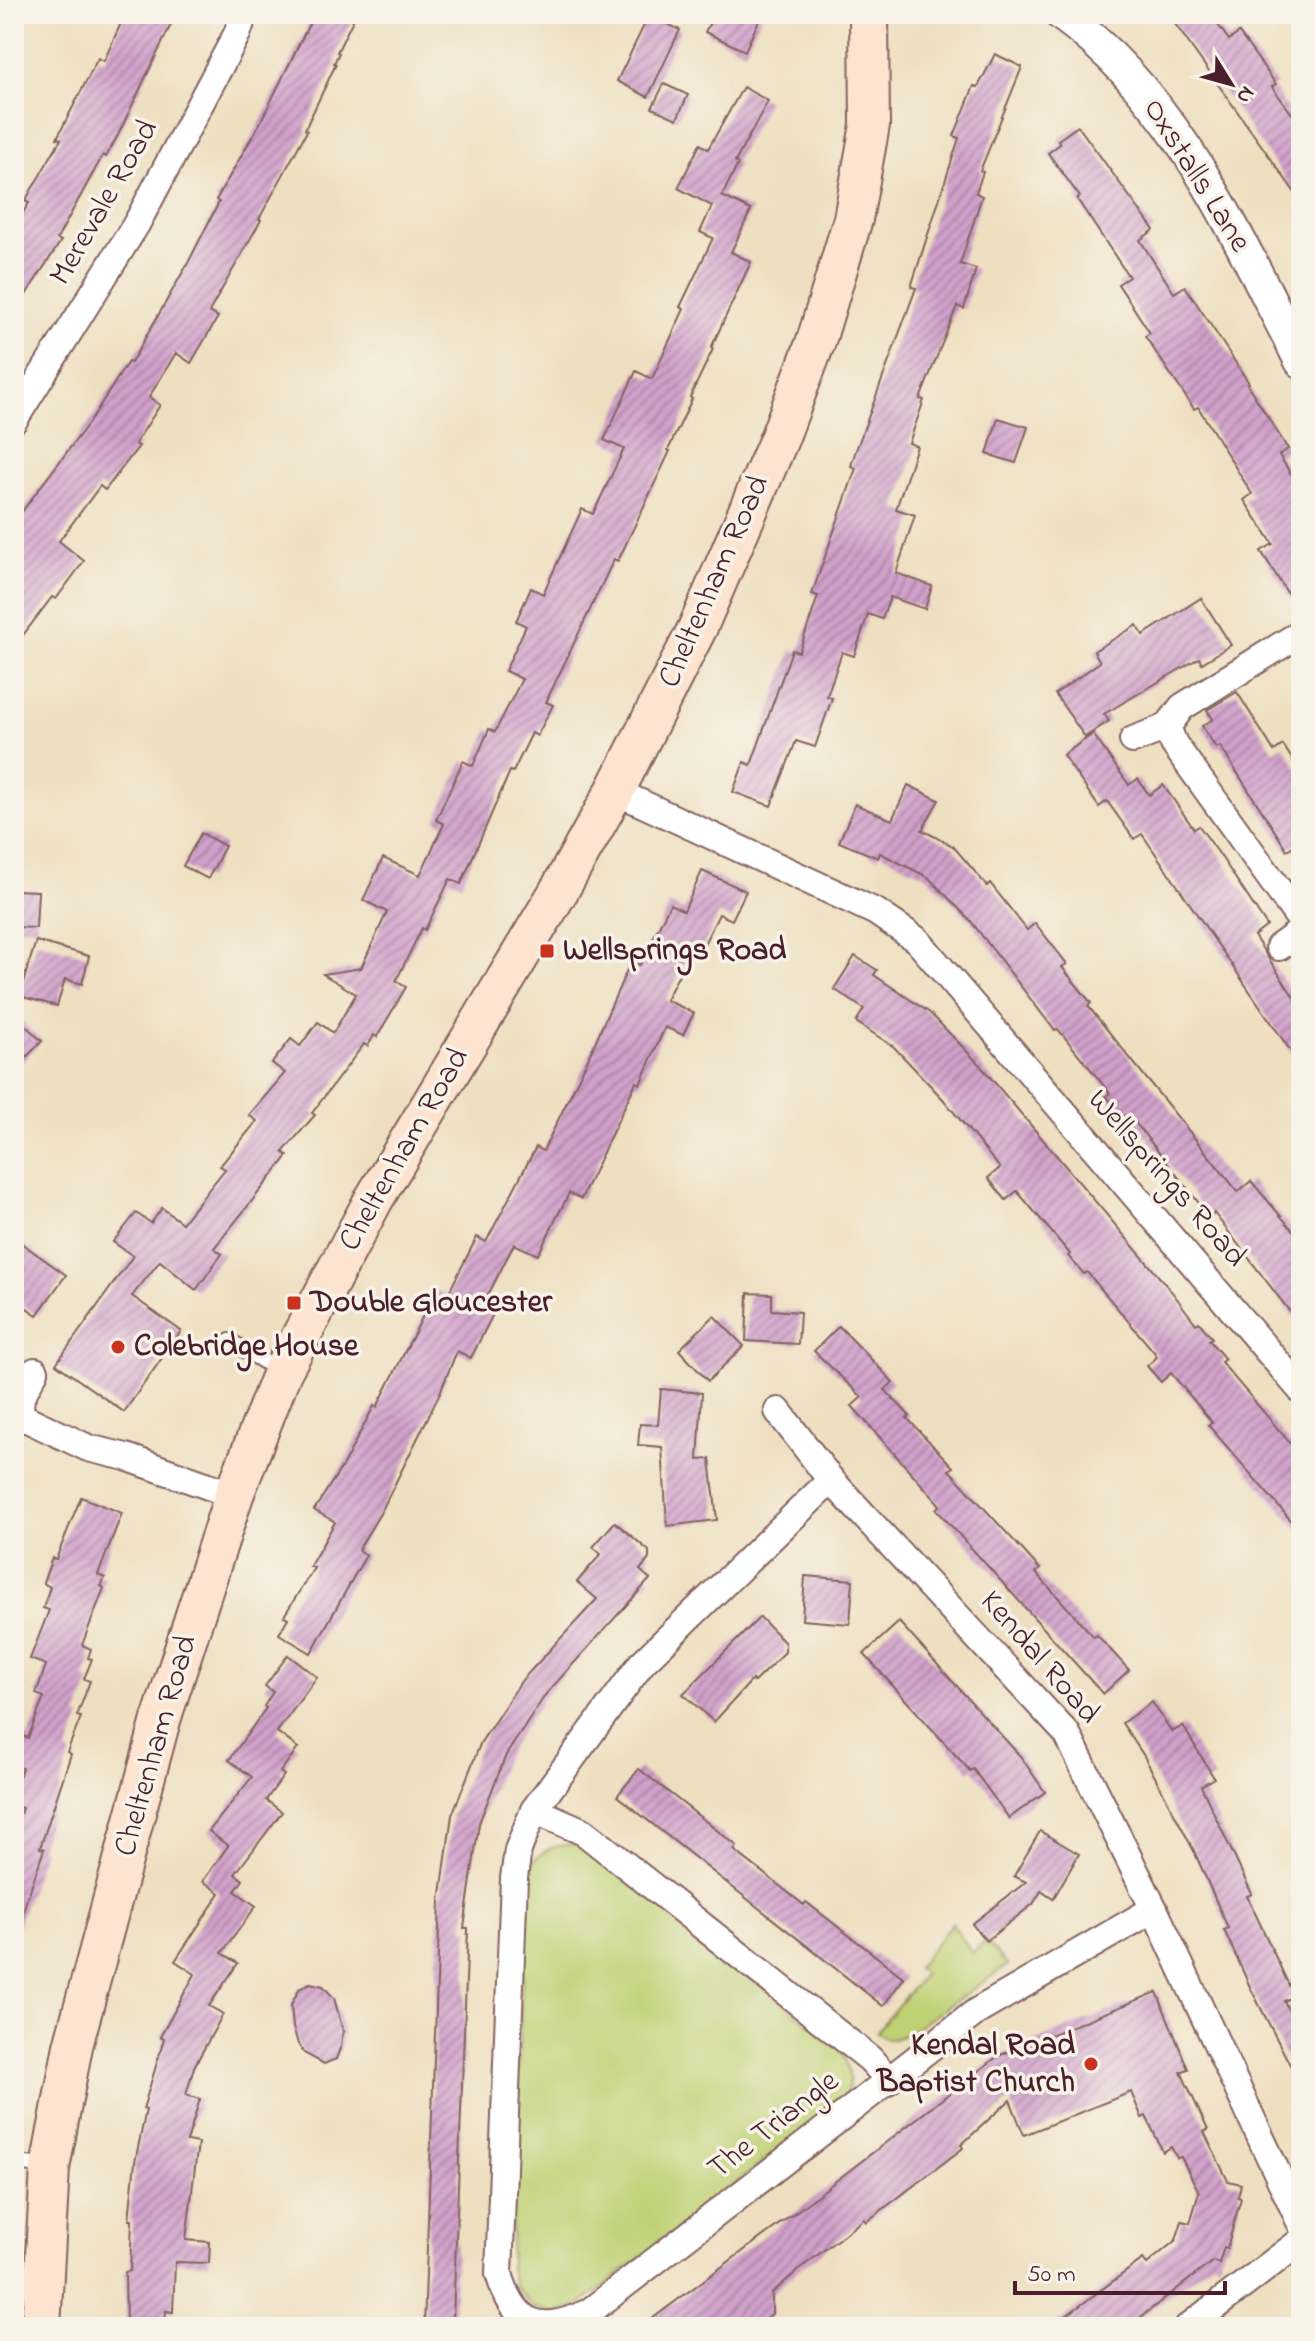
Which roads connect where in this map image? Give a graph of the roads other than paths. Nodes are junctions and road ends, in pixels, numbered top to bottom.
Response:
1 (244, 14) edge
2 (869, 14) edge
3 (1061, 14) edge
4 (1301, 361) edge
5 (14, 420) edge
6 (1301, 633) edge
7 (1167, 727) junction
8 (1133, 740) dead end
9 (615, 791) junction
10 (1301, 921) edge
11 (1301, 931) edge
12 (1279, 947) dead end
13 (230, 1341) dead end
14 (35, 1371) dead end
15 (282, 1372) junction
16 (1301, 1390) edge
17 (778, 1411) dead end
18 (16, 1419) edge
19 (831, 1480) junction
20 (234, 1495) junction
21 (534, 1810) junction
22 (1154, 1909) junction
23 (889, 2080) junction
24 (32, 2165) edge
25 (1301, 2224) edge
26 (1301, 2241) edge
27 (523, 2324) edge
28 (41, 2327) edge
29 (1188, 2327) edge

1 - 5 street, Merevale Road
2 - 9 main road, Cheltenham Road
3 - 4 street, Oxstalls Lane
6 - 7 street
7 - 8 street
7 - 10 street
9 - 15 main road, Cheltenham Road
9 - 16 street, Wellsprings Road
11 - 12 street
13 - 15 lane
14 - 18 street
15 - 20 main road, Cheltenham Road
17 - 19 street, Kendal Road
18 - 20 street
19 - 21 street, The Triangle
19 - 22 street, Kendal Road
20 - 24 main road, Cheltenham Road
21 - 23 street, The Triangle
21 - 27 street, The Triangle
22 - 23 street
22 - 25 street, Kendal Road
23 - 27 street, The Triangle
24 - 28 main road, Cheltenham Road
26 - 29 street

